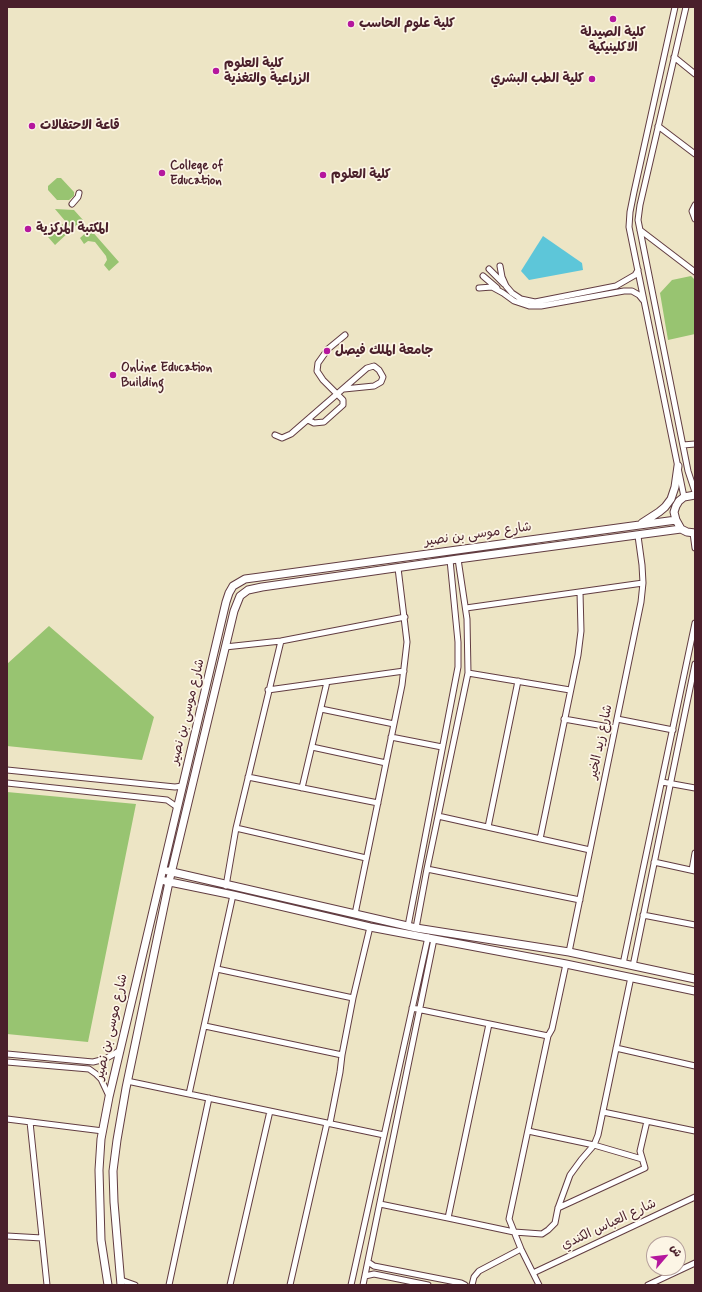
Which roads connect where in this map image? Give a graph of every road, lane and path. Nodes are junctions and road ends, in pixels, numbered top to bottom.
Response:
1 (676, 7) edge
2 (686, 7) edge
3 (674, 57) junction
4 (695, 74) edge
5 (658, 126) junction
6 (695, 154) edge
7 (79, 193) dead end
8 (72, 204) dead end
9 (695, 205) edge
10 (695, 219) edge
11 (640, 230) junction
12 (500, 266) dead end
13 (489, 269) dead end
14 (638, 270) junction
15 (695, 272) edge
16 (483, 276) dead end
17 (506, 286) junction
18 (479, 288) dead end
19 (501, 292) junction
20 (644, 302) junction
21 (345, 335) dead end
22 (344, 388) junction
23 (338, 394) junction
24 (308, 420) junction
25 (275, 435) dead end
26 (695, 444) edge
27 (683, 445) junction
28 (678, 466) junction
29 (695, 494) edge
30 (684, 497) junction
31 (676, 520) junction
32 (637, 526) junction
33 (681, 529) junction
34 (694, 533) edge
35 (638, 536) junction
36 (695, 548) edge
37 (454, 559) junction
38 (398, 568) junction
39 (643, 583) junction
40 (580, 592) junction
41 (466, 608) junction
42 (405, 617) junction
43 (695, 623) edge
44 (281, 641) junction
45 (225, 647) junction
46 (695, 664) edge
47 (404, 671) junction
48 (468, 672) junction
49 (518, 681) junction
50 (327, 682) junction
51 (268, 690) junction
52 (570, 690) junction
53 (321, 709) junction
54 (564, 719) junction
55 (617, 719) junction
56 (394, 724) junction
57 (615, 728) junction
58 (446, 730) junction
59 (673, 730) junction
60 (455, 732) junction
61 (391, 737) junction
62 (312, 747) junction
63 (442, 747) junction
64 (386, 764) junction
65 (7, 770) edge
66 (248, 777) junction
67 (662, 782) junction
68 (7, 783) edge
69 (670, 783) junction
70 (182, 786) junction
71 (302, 788) junction
72 (695, 788) edge
73 (378, 803) junction
74 (177, 807) junction
75 (438, 816) junction
76 (488, 827) junction
77 (236, 828) junction
78 (540, 839) junction
79 (590, 850) junction
80 (695, 853) edge
81 (366, 858) junction
82 (654, 862) junction
83 (427, 869) junction
84 (162, 870) junction
85 (693, 870) edge
86 (171, 872) junction
87 (160, 880) junction
88 (169, 882) junction
89 (226, 886) junction
90 (233, 895) junction
91 (580, 900) junction
92 (355, 914) junction
93 (643, 915) junction
94 (695, 925) edge
95 (408, 926) junction
96 (370, 927) junction
97 (416, 928) junction
98 (431, 938) junction
99 (569, 952) junction
100 (566, 964) junction
101 (623, 964) junction
102 (633, 966) junction
103 (217, 969) junction
104 (631, 977) junction
105 (695, 979) edge
106 (695, 991) edge
107 (353, 998) junction
108 (412, 1008) junction
109 (420, 1010) junction
110 (489, 1024) junction
111 (204, 1026) junction
112 (548, 1036) junction
113 (616, 1048) junction
114 (119, 1051) junction
115 (7, 1054) edge
116 (342, 1055) junction
117 (7, 1062) edge
118 (695, 1066) edge
119 (127, 1081) junction
120 (189, 1094) junction
121 (109, 1097) junction
122 (209, 1098) junction
123 (270, 1111) junction
124 (603, 1112) junction
125 (7, 1119) edge
126 (647, 1121) junction
127 (30, 1122) junction
128 (328, 1123) junction
129 (103, 1131) junction
130 (528, 1131) junction
131 (695, 1131) edge
132 (384, 1135) junction
133 (594, 1145) junction
134 (642, 1159) junction
135 (695, 1197) edge
136 (380, 1204) junction
137 (558, 1208) junction
138 (448, 1218) junction
139 (514, 1232) junction
140 (7, 1236) edge
141 (42, 1238) junction
142 (521, 1249) junction
143 (368, 1262) junction
144 (695, 1263) edge
145 (534, 1273) junction
146 (365, 1276) junction
147 (121, 1283) edge
148 (47, 1285) edge
149 (108, 1285) edge
150 (135, 1285) edge
151 (169, 1285) edge
152 (230, 1285) edge
153 (290, 1285) edge
154 (351, 1285) edge
155 (363, 1285) edge
156 (428, 1285) edge
157 (465, 1285) edge
158 (472, 1285) edge
159 (540, 1285) edge
160 (648, 1285) edge

1 - 14 street
2 - 3 street
3 - 4 street
3 - 5 street
5 - 6 street
5 - 11 street
7 - 8 street
9 - 10 street
11 - 15 street
11 - 27 street
12 - 17 street
13 - 17 street
14 - 17 street
14 - 20 street
16 - 19 street
18 - 19 street
19 - 20 street
20 - 28 street
21 - 23 street
22 - 22 street
22 - 23 street
23 - 24 street
23 - 24 street
24 - 25 street
26 - 27 street
27 - 29 street
28 - 30 street
28 - 32 street
29 - 30 street
30 - 31 street
31 - 32 street, شارع موسى بن نصير
31 - 33 street
32 - 70 street, شارع موسى بن نصير
33 - 34 street
33 - 35 street, شارع موسى بن نصير
34 - 36 street
35 - 37 street, شارع موسى بن نصير
35 - 39 street, شارع زيد الخير
37 - 38 street, شارع موسى بن نصير
37 - 41 street
37 - 58 street
38 - 42 street
38 - 45 street, شارع موسى بن نصير
39 - 40 street
39 - 55 street, شارع زيد الخير
40 - 41 street
40 - 52 street
41 - 48 street
42 - 44 street
42 - 47 street
43 - 59 street
44 - 45 street
44 - 51 street
45 - 86 street, شارع موسى بن نصير
46 - 69 street
47 - 50 street
47 - 56 street
48 - 49 street
48 - 60 street
49 - 52 street
49 - 76 street
50 - 51 street
50 - 53 street
51 - 66 street
52 - 54 street
53 - 56 street
53 - 62 street
54 - 57 street
54 - 78 street
55 - 57 street, شارع زيد الخير
55 - 59 street
56 - 61 street
57 - 79 street, شارع زيد الخير
58 - 60 street
58 - 63 street
59 - 67 street
60 - 75 street
61 - 63 street
61 - 64 street
62 - 64 street
62 - 71 street
63 - 95 street
64 - 73 street
65 - 70 street
66 - 71 street
66 - 77 street
67 - 69 street
67 - 101 street
68 - 74 street
69 - 72 street
69 - 82 street
70 - 74 street, شارع موسى بن نصير
71 - 73 street
73 - 81 street
74 - 84 street, شارع موسى بن نصير
75 - 76 street
75 - 83 street
76 - 78 street
77 - 81 street
77 - 89 street
78 - 79 street
79 - 91 street, شارع زيد الخير
80 - 85 street
81 - 92 street
82 - 85 street
82 - 93 street
83 - 91 street
83 - 97 street
84 - 86 street
84 - 87 street, شارع موسى بن نصير
86 - 88 street, شارع موسى بن نصير
86 - 89 street
87 - 88 street
87 - 114 street, شارع موسى بن نصير
88 - 90 street
88 - 119 street, شارع موسى بن نصير
89 - 92 street
90 - 96 street
90 - 103 street
91 - 99 street, شارع زيد الخير
92 - 95 street
93 - 94 street
93 - 102 street
95 - 97 street
96 - 98 street
96 - 107 street
97 - 99 street
98 - 100 street
98 - 108 street
98 - 109 street
99 - 101 street
100 - 104 street
100 - 112 street
101 - 102 street
102 - 105 street
103 - 107 street
103 - 111 street
104 - 106 street
104 - 113 street
107 - 116 street
108 - 109 street
108 - 132 street
109 - 110 street
109 - 136 street
110 - 112 street
110 - 138 street
111 - 116 street
111 - 120 street
112 - 130 street
113 - 118 street
113 - 124 street
114 - 115 street
114 - 121 street, شارع موسى بن نصير
116 - 128 street
117 - 121 street
119 - 120 street
119 - 147 street, شارع موسى بن نصير
120 - 122 street
121 - 129 street, شارع موسى بن نصير
122 - 123 street
122 - 151 street
123 - 128 street
123 - 152 street
124 - 126 street
124 - 133 street
125 - 127 street
126 - 131 street
126 - 134 street
127 - 129 street
127 - 141 street
128 - 132 street
128 - 153 street
129 - 149 street, شارع موسى بن نصير
130 - 133 street
130 - 139 street
132 - 154 street
133 - 134 street
133 - 137 street
134 - 137 street
135 - 145 street, شارع العباس الكندي
136 - 138 street
136 - 143 street
137 - 139 street
138 - 139 street
139 - 142 street
140 - 141 street
141 - 148 street
142 - 145 street
142 - 158 street
143 - 146 street
143 - 157 street
144 - 160 street
145 - 159 street
146 - 155 street
146 - 156 street
147 - 150 street

